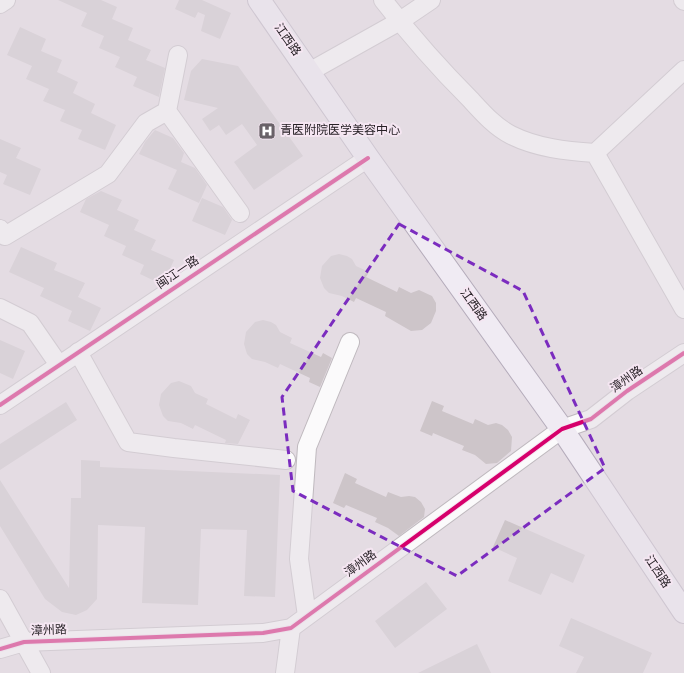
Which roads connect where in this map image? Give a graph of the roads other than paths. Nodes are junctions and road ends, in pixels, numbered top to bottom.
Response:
1 (6, 0) edge
2 (259, 0) edge
3 (383, 0) edge
4 (431, 0) edge
5 (0, 4) edge
6 (400, 21) junction
7 (178, 55) dead end
8 (684, 70) edge
9 (309, 72) junction
10 (167, 111) junction
11 (594, 153) junction
12 (368, 158) junction
13 (240, 213) dead end
14 (2, 238) edge
15 (0, 308) edge
16 (684, 309) edge
17 (350, 342) dead end
18 (78, 352) junction
19 (684, 353) edge
20 (59, 365) junction
21 (0, 405) edge
22 (562, 429) junction
23 (286, 460) dead end
24 (0, 599) edge
25 (684, 612) edge
26 (307, 616) junction
27 (291, 628) junction
28 (24, 642) junction
29 (0, 649) edge
30 (41, 673) edge
31 (285, 673) edge

1 - 5 street
2 - 9 main road, 江西路
3 - 6 street
4 - 6 street
6 - 9 street
6 - 11 street
7 - 10 street
8 - 11 street
9 - 12 main road, 江西路
10 - 13 street
10 - 14 street
11 - 16 street
12 - 18 street, 闽江一路
12 - 22 main road, 江西路
15 - 20 street
17 - 26 street
18 - 20 street, 闽江一路
18 - 23 street
19 - 22 street, 漳州路
20 - 21 street, 闽江一路
22 - 25 main road, 江西路
22 - 26 street, 漳州路
24 - 28 street
26 - 27 street, 漳州路
27 - 28 street, 漳州路
27 - 31 street
28 - 29 street, 漳州路
28 - 30 street

